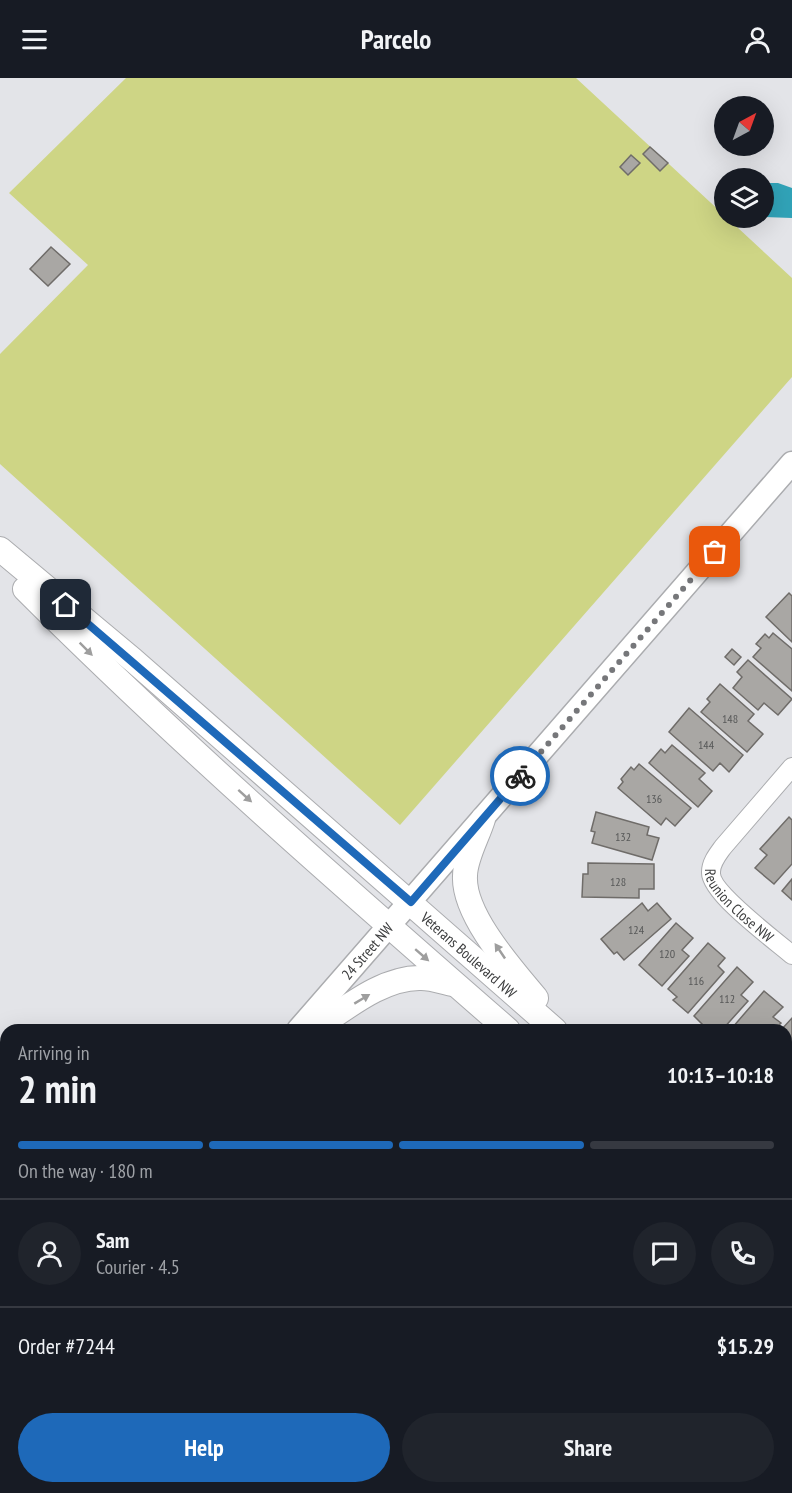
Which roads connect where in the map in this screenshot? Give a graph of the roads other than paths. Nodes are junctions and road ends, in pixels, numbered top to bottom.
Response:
1 (792, 463) edge
2 (0, 549) edge
3 (0, 563) edge
4 (792, 767) edge
5 (483, 819) junction
6 (411, 902) junction
7 (389, 926) junction
8 (792, 955) edge
9 (456, 985) junction
10 (303, 1024) edge
11 (322, 1024) edge
12 (501, 1024) edge
13 (548, 1024) edge
14 (556, 1024) edge

1 - 5 street, 24 Street NW
2 - 6 main road, Veterans Boulevard NW
3 -> 7 main road, Veterans Boulevard NW
4 - 8 street, Reunion Close NW
5 - 6 street, 24 Street NW
14 -> 5 main road
6 - 7 street, 24 Street NW
6 - 13 main road, Veterans Boulevard NW
7 -> 9 main road, Veterans Boulevard NW
7 - 10 street, 24 Street NW
11 -> 9 main road
9 - 12 main road, Veterans Boulevard NW

